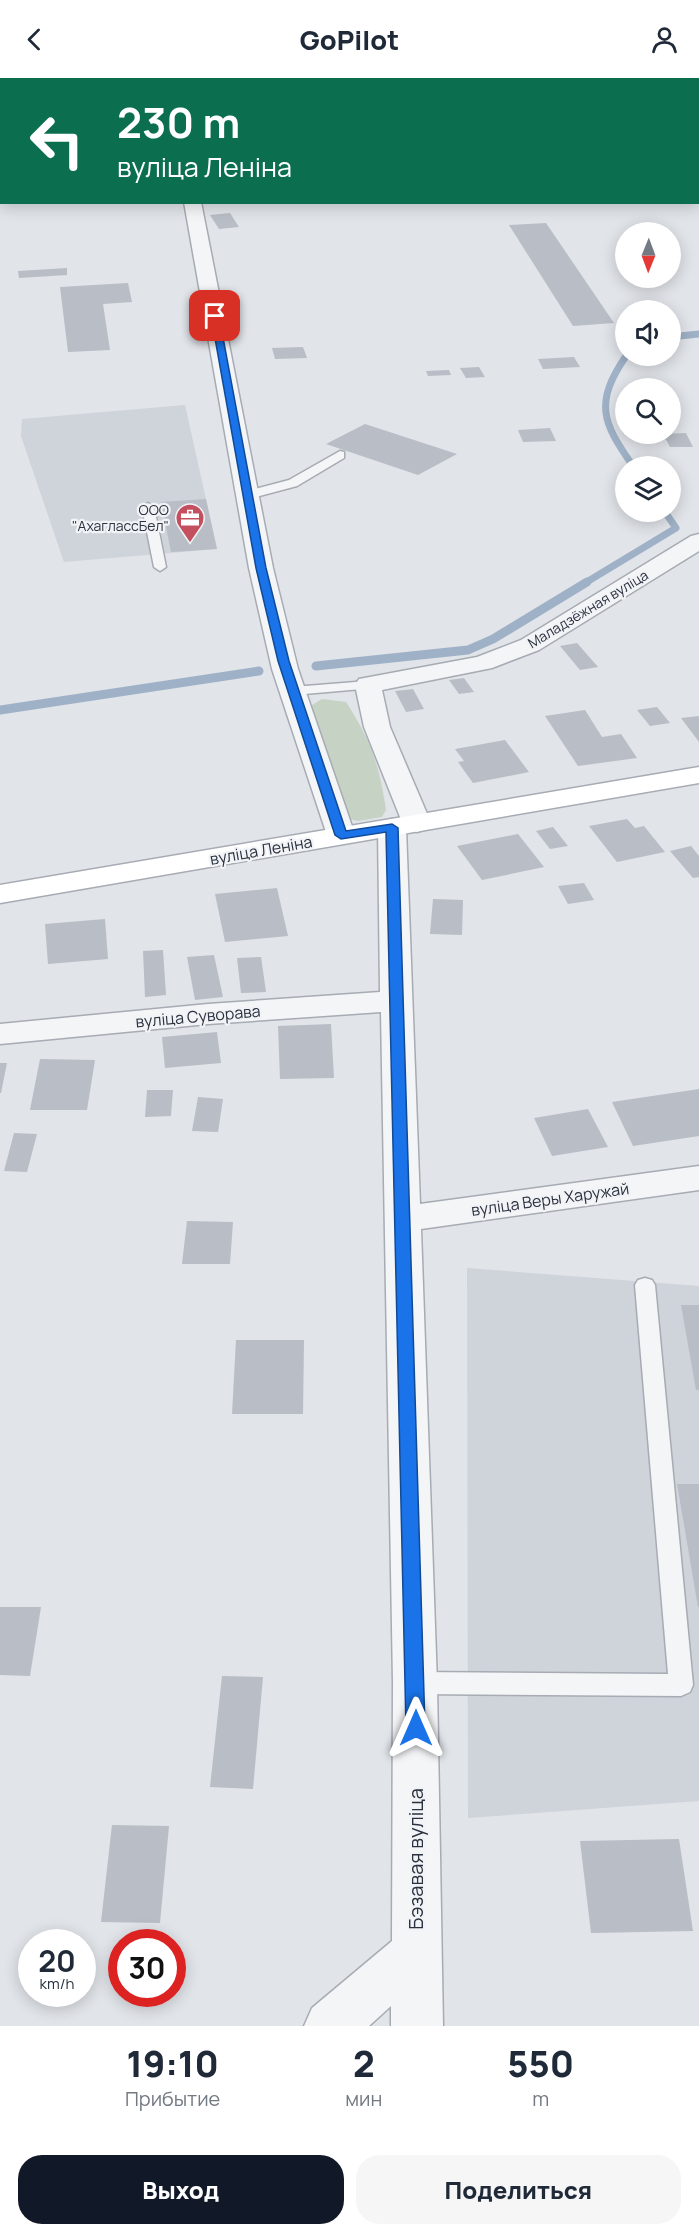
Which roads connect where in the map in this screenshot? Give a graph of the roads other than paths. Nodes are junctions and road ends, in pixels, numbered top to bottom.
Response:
1 (192, 204) edge
2 (340, 455) dead end
3 (248, 495) junction
4 (148, 507) dead end
5 (699, 541) edge
6 (160, 567) dead end
7 (368, 685) junction
8 (293, 691) junction
9 (699, 775) edge
10 (404, 825) junction
11 (341, 835) junction
12 (0, 894) edge
13 (396, 1001) junction
14 (0, 1034) edge
15 (699, 1178) edge
16 (401, 1219) junction
17 (645, 1285) dead end
18 (415, 1683) junction
19 (417, 1951) junction
20 (330, 2026) edge
21 (417, 2026) edge

1 - 3 street
2 - 3 lane
3 - 8 street
4 - 6 lane
5 - 7 street, Маладзёжная вуліца
7 - 8 lane
7 - 10 street
8 - 11 street
9 - 10 street, вуліца Леніна
10 - 11 street, вуліца Леніна
10 - 13 street, Бэзавая вуліца
11 - 12 street, вуліца Леніна
13 - 14 street, вуліца Суворава
13 - 16 street, Бэзавая вуліца
15 - 16 street, вуліца Веры Харужай
16 - 18 street, Бэзавая вуліца
17 - 18 lane
18 - 19 street, Бэзавая вуліца
19 - 20 street
19 - 21 street, Бэзавая вуліца

